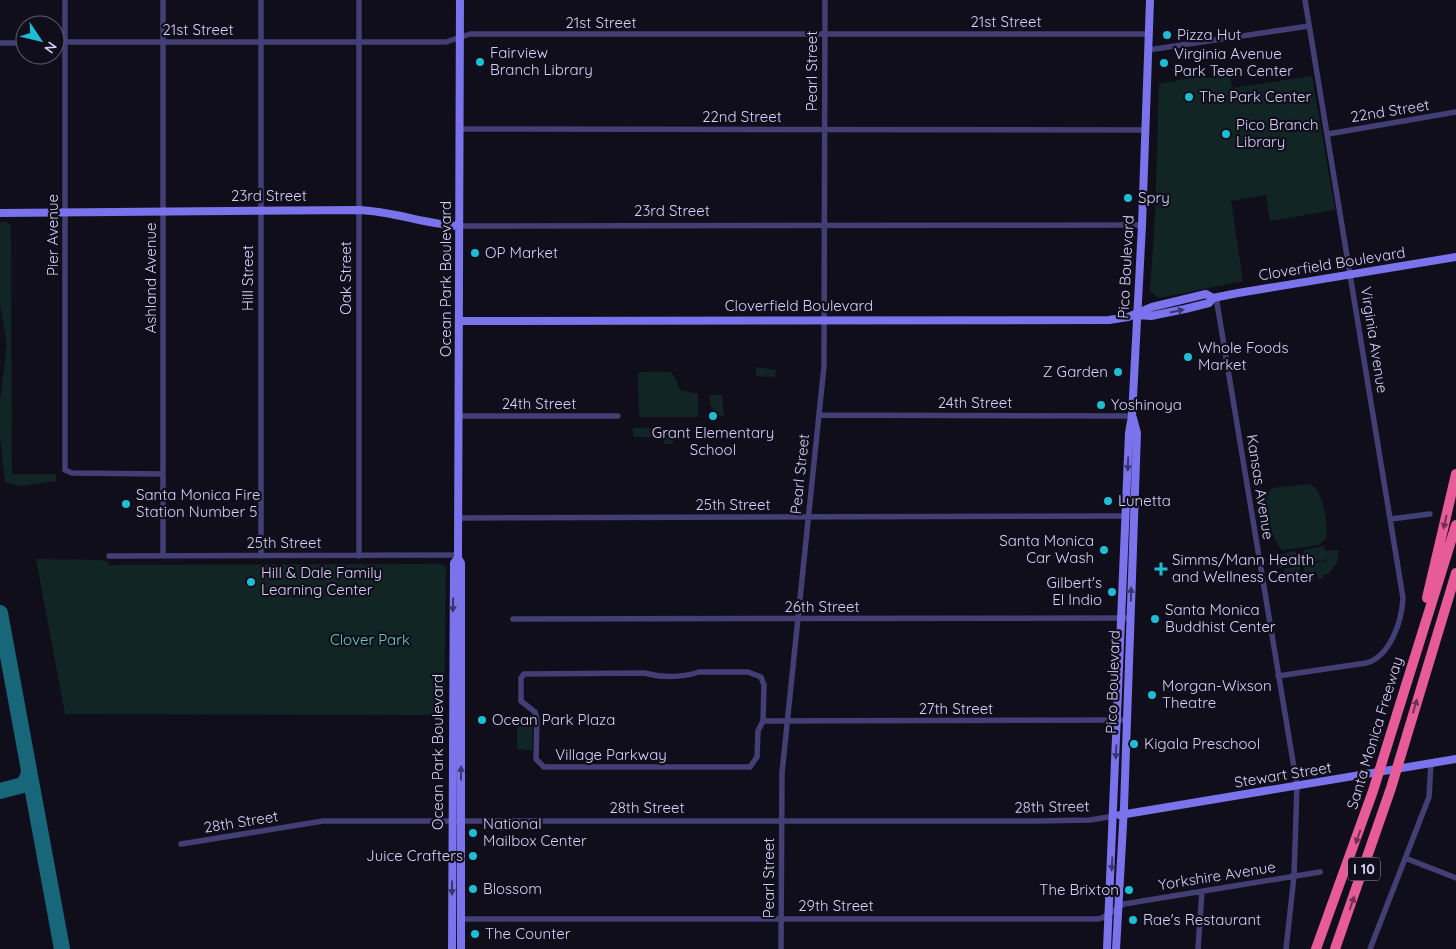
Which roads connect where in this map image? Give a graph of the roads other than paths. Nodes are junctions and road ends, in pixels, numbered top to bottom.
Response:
1 (66, 0) edge
2 (163, 0) edge
3 (261, 0) edge
4 (359, 0) edge
5 (460, 0) edge
6 (825, 0) edge
7 (1150, 0) edge
8 (1305, 0) edge
9 (1309, 26) junction
10 (825, 34) junction
11 (1149, 34) junction
12 (460, 37) junction
13 (359, 41) junction
14 (65, 42) joint
15 (163, 42) junction
16 (261, 42) junction
17 (0, 43) edge
18 (15, 43) edge
19 (1148, 50) junction
20 (65, 65) edge
21 (1456, 112) edge
22 (459, 129) junction
23 (824, 129) junction
24 (1145, 130) junction
25 (1328, 134) junction
26 (0, 208) edge
27 (65, 210) junction
28 (260, 210) junction
29 (358, 210) junction
30 (163, 211) junction
31 (0, 213) edge
32 (824, 225) junction
33 (1142, 225) junction
34 (459, 226) junction
35 (1456, 257) edge
36 (1351, 275) junction
37 (1215, 298) junction
38 (1138, 315) junction
39 (824, 320) junction
40 (459, 321) junction
41 (819, 415) junction
42 (460, 416) junction
43 (618, 416) dead end
44 (1132, 416) junction
45 (163, 474) junction
46 (1456, 474) edge
47 (1134, 512) junction
48 (1430, 514) dead end
49 (1126, 516) junction
50 (459, 518) junction
51 (808, 518) junction
52 (1390, 519) junction
53 (1456, 525) edge
54 (163, 555) junction
55 (109, 556) dead end
56 (261, 556) junction
57 (359, 556) junction
58 (459, 556) junction
59 (1128, 561) junction
60 (1456, 573) edge
61 (1456, 592) edge
62 (513, 619) dead end
63 (798, 619) junction
64 (1126, 619) junction
65 (1439, 628) junction
66 (1416, 653) junction
67 (1278, 676) junction
68 (763, 721) junction
69 (1121, 721) junction
70 (787, 722) junction
71 (1456, 759) edge
72 (1431, 763) junction
73 (1297, 786) junction
74 (1123, 814) junction
75 (1114, 816) junction
76 (782, 821) junction
77 (452, 822) junction
78 (461, 822) junction
79 (181, 844) dead end
80 (1405, 858) junction
81 (1320, 872) dead end
82 (1294, 876) junction
83 (1456, 878) edge
84 (1202, 891) junction
85 (1118, 907) junction
86 (1109, 913) junction
87 (461, 919) junction
88 (782, 919) junction
89 (452, 949) edge
90 (461, 949) edge
91 (782, 949) edge
92 (1108, 949) edge
93 (1116, 949) edge
94 (1198, 949) edge
95 (1286, 949) edge
96 (1316, 949) edge
97 (1335, 949) edge
98 (1370, 949) edge

1 - 14 street, Pier Avenue
2 - 15 street, Ashland Avenue
3 - 16 street, Hill Street
4 - 13 street, Oak Street
5 - 12 street, Ocean Park Boulevard
6 - 10 street, Pearl Street
7 - 11 street, Pico Boulevard
8 - 9 street, Virginia Avenue
9 - 19 street
9 - 25 street, Virginia Avenue
10 - 11 street, 21st Street
10 - 12 street, 21st Street
10 - 23 street, Pearl Street
11 - 19 street, Pico Boulevard
12 - 13 street, 21st Street
12 - 22 street, Ocean Park Boulevard
13 - 16 street, 21st Street
13 - 29 street, Oak Street
14 - 15 street, 21st Street
15 - 16 street, 21st Street
15 - 30 street, Ashland Avenue
16 - 28 street, Hill Street
17 - 18 street
19 - 24 street, Pico Boulevard
20 - 27 street, Pier Avenue
21 - 25 street, 22nd Street
22 - 23 street, 22nd Street
22 - 34 street, Ocean Park Boulevard
23 - 24 street, 22nd Street
23 - 32 street, Pearl Street
24 - 33 street, Pico Boulevard
25 - 36 street, Virginia Avenue
26 - 27 street, 23rd Street
27 - 30 street, 23rd Street
27 - 31 street, 23rd Street
27 - 45 street, Pier Avenue
28 - 29 street, 23rd Street
28 - 30 street, 23rd Street
28 - 56 street, Hill Street
29 - 34 street, 23rd Street
29 - 57 street, Oak Street
30 - 45 street, Ashland Avenue
32 - 33 street, 23rd Street
32 - 34 street, 23rd Street
32 - 39 street, Pearl Street
33 - 38 street, Pico Boulevard
34 - 40 street, Ocean Park Boulevard
35 - 36 street, Cloverfield Boulevard
36 - 37 street, Cloverfield Boulevard
36 - 52 street, Virginia Avenue
37 - 38 street, Cloverfield Boulevard
37 - 67 street, Kansas Avenue
38 - 39 street, Cloverfield Boulevard
38 - 44 street, Pico Boulevard
39 - 40 street, Cloverfield Boulevard
39 - 41 street, Pearl Street
40 - 42 street, Ocean Park Boulevard
41 - 44 street, 24th Street
41 - 51 street, Pearl Street
42 - 43 street, 24th Street
42 - 50 street, Ocean Park Boulevard
44 - 47 street, Pico Boulevard
44 -> 49 street, Pico Boulevard
45 - 54 street, Ashland Avenue
46 -> 66 highway
47 - 49 street
47 - 59 street, Pico Boulevard
48 - 52 street
49 - 51 street, 25th Street
49 - 59 street, Pico Boulevard
50 - 51 street, 25th Street
50 - 58 street, Ocean Park Boulevard
51 - 63 street, Pearl Street
52 - 67 street, Virginia Avenue
53 - 66 highway, Santa Monica Freeway / I 10
54 - 55 street, 25th Street
54 - 56 street, 25th Street
56 - 57 street, 25th Street
57 - 58 street, 25th Street
58 -> 77 street, Ocean Park Boulevard
78 -> 58 street, Ocean Park Boulevard
59 - 64 street, Pico Boulevard
60 - 65 highway, Santa Monica Freeway / I 10
61 - 65 highway
62 - 63 street, 26th Street
63 - 64 street, 26th Street
63 - 70 street, Pearl Street
64 - 69 street, Pico Boulevard
97 -> 65 highway, Santa Monica Freeway / I 10
66 -> 96 highway, Santa Monica Freeway / I 10
67 - 73 street, Kansas Avenue
68 - 68 street, Village Parkway
68 - 70 street, 27th Street
69 - 70 street, 27th Street
69 - 74 street, Pico Boulevard
69 -> 75 street, Pico Boulevard
70 - 76 street, Pearl Street
71 - 72 street, Stewart Street
72 - 73 street, Stewart Street
72 - 80 street
73 - 74 street, Stewart Street
73 - 82 street, Kansas Avenue
74 - 75 street, Stewart Street
74 - 85 street, Pico Boulevard
75 - 76 street, 28th Street
75 -> 86 street, Pico Boulevard
76 - 78 street, 28th Street
76 - 88 street, Pearl Street
77 - 78 street, 28th Street
77 - 79 street, 28th Street
77 -> 89 street, Ocean Park Boulevard
78 - 87 street, Ocean Park Boulevard
80 - 83 street
80 - 98 street
81 - 82 street, Yorkshire Avenue
82 - 84 street, Yorkshire Avenue
82 - 95 street, Kansas Avenue
84 - 85 street, Yorkshire Avenue
84 - 94 street
85 - 86 street, 29th Street
85 - 93 street, Pico Boulevard
86 - 88 street, 29th Street
86 - 92 street, Pico Boulevard
87 - 88 street, 29th Street
87 - 90 street, Ocean Park Boulevard
88 - 91 street, Pearl Street

